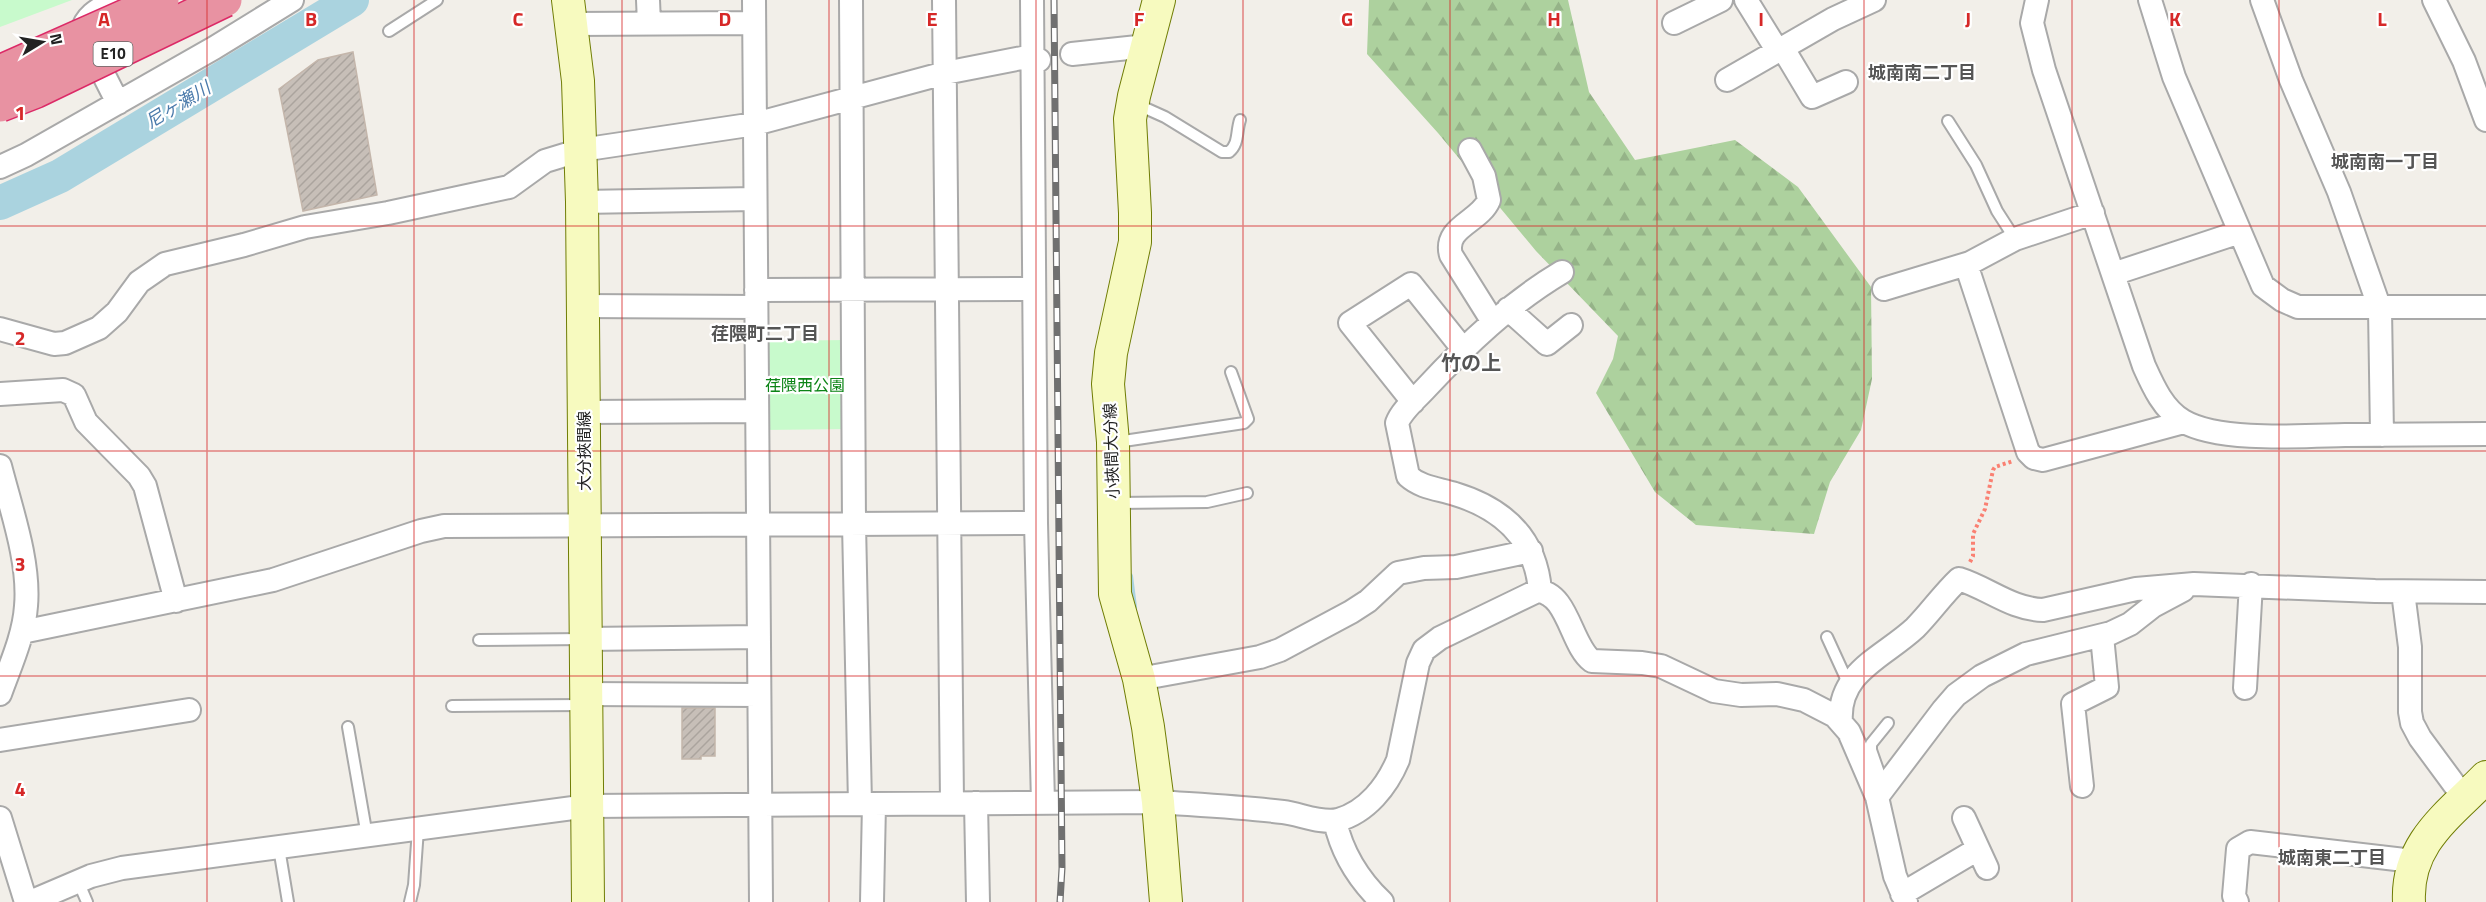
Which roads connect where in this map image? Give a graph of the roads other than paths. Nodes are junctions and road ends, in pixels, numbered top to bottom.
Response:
1 (115, 0) edge
2 (162, 0) edge
3 (225, 0) edge
4 (292, 0) edge
5 (437, 0) edge
6 (648, 0) edge
7 (754, 0) edge
8 (852, 0) edge
9 (944, 0) edge
10 (1032, 0) edge
11 (1159, 0) edge
12 (1721, 0) edge
13 (1746, 0) edge
14 (1874, 0) edge
15 (2037, 0) edge
16 (2151, 0) edge
17 (2262, 0) edge
18 (2434, 0) edge
19 (570, 12) edge
20 (648, 23) junction
21 (754, 23) junction
22 (1674, 23) dead end
23 (389, 31) dead end
24 (1147, 46) junction
25 (1780, 49) junction
26 (1072, 54) dead end
27 (1036, 58) junction
28 (0, 72) edge
29 (945, 73) junction
30 (1727, 80) dead end
31 (1846, 82) dead end
32 (852, 98) junction
33 (1133, 102) junction
34 (118, 103) junction
35 (0, 105) edge
36 (1240, 120) dead end
37 (2486, 120) edge
38 (1948, 121) dead end
39 (754, 124) junction
40 (581, 150) junction
41 (1470, 150) dead end
42 (0, 167) edge
43 (755, 199) junction
44 (582, 202) junction
45 (2092, 213) junction
46 (2240, 232) junction
47 (2015, 239) junction
48 (1970, 263) junction
49 (1562, 272) dead end
50 (2113, 274) junction
51 (1034, 288) junction
52 (946, 289) junction
53 (1884, 289) dead end
54 (853, 290) junction
55 (756, 298) junction
56 (583, 306) junction
57 (2486, 307) edge
58 (2380, 309) junction
59 (1501, 315) junction
60 (1571, 325) dead end
61 (0, 329) edge
62 (1463, 349) junction
63 (1232, 372) dead end
64 (0, 394) edge
65 (1413, 402) junction
66 (757, 411) junction
67 (584, 412) junction
68 (2184, 422) junction
69 (2486, 434) edge
70 (2382, 435) junction
71 (1113, 442) junction
72 (0, 466) edge
73 (1247, 493) dead end
74 (4, 495) edge
75 (1114, 502) junction
76 (948, 523) junction
77 (1036, 523) junction
78 (854, 524) junction
79 (585, 525) junction
80 (758, 525) junction
81 (1530, 551) junction
82 (2194, 584) junction
83 (2251, 584) junction
84 (1540, 591) junction
85 (2403, 592) junction
86 (2486, 592) edge
87 (176, 601) junction
88 (22, 632) junction
89 (2102, 636) junction
90 (759, 637) junction
91 (1827, 637) dead end
92 (585, 639) junction
93 (479, 640) dead end
94 (1140, 679) junction
95 (1849, 685) junction
96 (2245, 688) dead end
97 (0, 694) edge
98 (759, 695) junction
99 (586, 699) junction
100 (452, 706) dead end
101 (189, 710) dead end
102 (1841, 722) junction
103 (1888, 723) dead end
104 (348, 727) dead end
105 (0, 740) edge
106 (2486, 777) edge
107 (2082, 786) dead end
108 (1880, 792) junction
109 (2464, 799) junction
110 (1158, 802) junction
111 (952, 803) junction
112 (976, 803) junction
113 (1043, 803) junction
114 (867, 804) junction
115 (760, 805) junction
116 (588, 806) junction
117 (0, 818) edge
118 (1964, 818) dead end
119 (1335, 821) junction
120 (418, 829) junction
121 (367, 836) junction
122 (279, 848) junction
123 (2413, 861) junction
124 (78, 881) junction
125 (1904, 898) edge
126 (28, 902) edge
127 (87, 902) edge
128 (288, 902) edge
129 (410, 902) edge
130 (588, 902) edge
131 (761, 902) edge
132 (873, 902) edge
133 (978, 902) edge
134 (1166, 902) edge
135 (1382, 902) edge
136 (2237, 902) edge
137 (2409, 902) edge

1 - 34 street
2 - 28 highway, E10, bridge
3 - 35 highway, E10, bridge
4 - 34 street
5 - 23 lane
6 - 20 street
7 - 21 street
8 - 32 street
9 - 29 street
10 - 27 street
11 - 24 main road, 小挾間大分線
12 - 22 street
13 - 25 street
14 - 25 street
15 - 45 street
16 - 46 street
17 - 58 street
18 - 37 street
19 - 20 street
19 - 40 main road, 大分挾間線
20 - 21 street
21 - 39 street
24 - 26 street
24 - 33 main road, 小挾間大分線
25 - 30 street
25 - 31 street
27 - 29 street
27 - 51 street
29 - 32 street
29 - 52 street
32 - 39 street
32 - 54 street
33 - 36 lane
33 - 71 main road, 小挾間大分線
34 - 42 street
38 - 47 lane
39 - 40 street
39 - 43 street
40 - 44 main road, 大分挾間線
40 - 61 street
41 - 59 street
43 - 44 street
43 - 55 street
44 - 56 main road, 大分挾間線
45 - 47 street
45 - 50 street
46 - 50 street
46 - 58 street
47 - 48 street
48 - 53 street
48 - 68 street
49 - 59 street
50 - 68 street
51 - 52 street
51 - 77 street
52 - 54 street
52 - 76 street
54 - 55 street
54 - 78 street
55 - 56 street
55 - 66 street
56 - 67 main road, 大分挾間線
57 - 58 street
58 - 70 street
59 - 60 street
59 - 62 street
62 - 65 street
62 - 65 street
63 - 71 lane
64 - 87 street
65 - 81 street
66 - 67 street
66 - 80 street
67 - 79 main road, 大分挾間線
68 - 70 street
69 - 70 street
71 - 75 main road, 小挾間大分線
72 - 74 street
73 - 75 lane
74 - 88 street
75 - 94 main road, 小挾間大分線
76 - 77 street
76 - 78 street
76 - 111 street
77 - 113 street
78 - 80 street
78 - 114 street
79 - 80 street
79 - 87 street
79 - 92 main road, 大分挾間線
80 - 90 street
81 - 84 street
81 - 94 street
82 - 83 street
82 - 89 street
82 - 95 street
83 - 85 street
83 - 96 street
84 - 102 street
84 - 119 street
85 - 86 street
85 - 109 street
87 - 88 street
88 - 97 street
89 - 107 street
89 - 108 street
90 - 92 street
90 - 98 street
91 - 95 lane
92 - 93 lane
92 - 99 main road, 大分挾間線
94 - 110 main road, 小挾間大分線
95 - 102 street
98 - 99 street
98 - 115 street
99 - 100 lane
99 - 116 main road, 大分挾間線
101 - 105 street
102 - 108 street
103 - 108 lane
104 - 121 lane
106 - 109 main road
108 - 125 street
109 - 123 main road
110 - 113 street
110 - 119 street
110 - 134 main road, 小挾間大分線
111 - 112 street
111 - 114 street
112 - 113 street
112 - 133 street
114 - 115 street
114 - 132 street
115 - 116 street
115 - 131 street
116 - 120 street
116 - 130 main road, 大分挾間線
117 - 126 street
118 - 125 street
119 - 135 street
120 - 121 street
120 - 129 lane
121 - 122 street
122 - 124 street
122 - 128 lane
123 - 136 street
123 - 137 main road
124 - 126 street
124 - 127 lane

